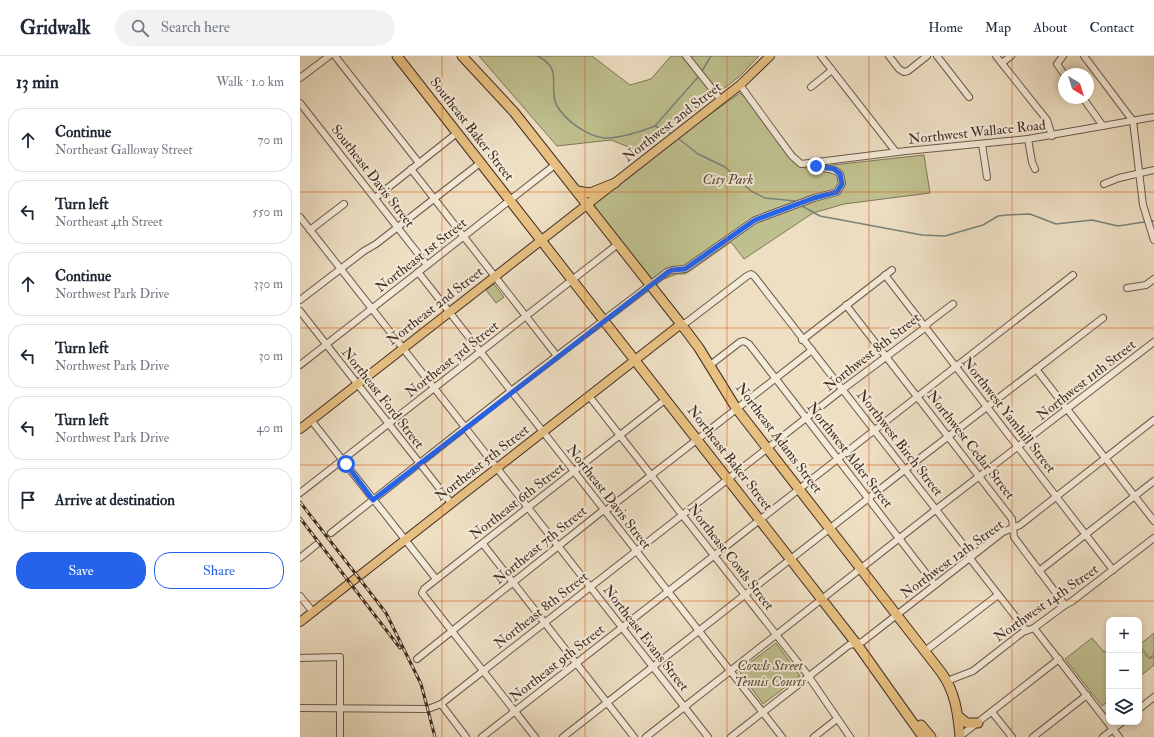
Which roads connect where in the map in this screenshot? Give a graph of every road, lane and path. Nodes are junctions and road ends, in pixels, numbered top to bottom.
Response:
1 (329, 56) edge
2 (335, 56) edge
3 (462, 56) edge
4 (686, 56) edge
5 (770, 56) edge
6 (821, 56) edge
7 (889, 56) edge
8 (927, 56) edge
9 (937, 56) edge
10 (996, 56) edge
11 (1011, 56) edge
12 (1063, 56) edge
13 (1084, 56) edge
14 (402, 58) edge
15 (1002, 63) junction
16 (1060, 68) edge
17 (832, 70) junction
18 (300, 78) edge
19 (740, 85) junction
20 (811, 87) dead end
21 (969, 97) dead end
22 (721, 100) junction
23 (300, 103) edge
24 (1087, 104) edge
25 (1154, 117) edge
26 (1133, 121) junction
27 (1103, 126) junction
28 (457, 133) junction
29 (1052, 136) junction
30 (1028, 139) junction
31 (982, 144) junction
32 (896, 152) junction
33 (480, 162) junction
34 (814, 162) junction
35 (419, 163) junction
36 (556, 164) junction
37 (411, 169) junction
38 (1035, 169) dead end
39 (1154, 170) edge
40 (1139, 173) junction
41 (986, 177) dead end
42 (615, 183) junction
43 (1104, 184) dead end
44 (577, 191) junction
45 (375, 198) junction
46 (434, 199) junction
47 (510, 200) junction
48 (344, 204) dead end
49 (587, 204) junction
50 (300, 217) edge
51 (398, 228) junction
52 (310, 230) junction
53 (464, 236) junction
54 (541, 240) junction
55 (1154, 240) edge
56 (618, 244) junction
57 (427, 265) junction
58 (341, 269) junction
59 (892, 270) dead end
60 (418, 272) junction
61 (1074, 274) dead end
62 (885, 275) junction
63 (495, 276) junction
64 (1154, 279) edge
65 (572, 280) junction
66 (650, 284) junction
67 (1127, 288) dead end
68 (300, 300) edge
69 (953, 304) dead end
70 (846, 305) junction
71 (373, 308) junction
72 (300, 311) edge
73 (449, 312) junction
74 (526, 316) junction
75 (1103, 318) dead end
76 (604, 320) junction
77 (681, 324) junction
78 (926, 327) junction
79 (802, 340) junction
80 (1154, 342) edge
81 (326, 344) junction
82 (403, 348) junction
83 (812, 350) junction
84 (481, 352) junction
85 (557, 356) junction
86 (887, 357) junction
87 (635, 360) junction
88 (300, 364) edge
89 (709, 366) junction
90 (956, 366) junction
91 (1036, 369) junction
92 (775, 378) junction
93 (358, 384) junction
94 (435, 388) junction
95 (843, 389) junction
96 (511, 391) junction
97 (589, 396) junction
98 (918, 396) junction
99 (666, 399) junction
100 (987, 407) junction
101 (736, 408) junction
102 (1067, 409) junction
103 (806, 419) junction
104 (311, 420) junction
105 (1154, 420) edge
106 (389, 424) junction
107 (466, 427) junction
108 (300, 429) edge
109 (875, 430) junction
110 (543, 432) junction
111 (620, 436) junction
112 (948, 437) junction
113 (697, 439) junction
114 (1018, 447) junction
115 (768, 448) junction
116 (838, 459) junction
117 (1105, 459) junction
118 (342, 460) junction
119 (420, 464) junction
120 (497, 467) junction
121 (906, 470) junction
122 (574, 471) junction
123 (651, 475) junction
124 (980, 477) junction
125 (728, 479) junction
126 (1154, 481) edge
127 (799, 489) junction
128 (300, 493) edge
129 (1056, 496) junction
130 (1134, 496) junction
131 (868, 498) junction
132 (373, 500) junction
133 (451, 503) junction
134 (528, 507) junction
135 (604, 510) junction
136 (936, 510) junction
137 (682, 515) junction
138 (760, 520) junction
139 (1154, 521) edge
140 (830, 528) junction
141 (1013, 528) junction
142 (331, 533) dead end
143 (1086, 534) junction
144 (899, 538) junction
145 (1154, 538) edge
146 (405, 540) junction
147 (483, 544) junction
148 (316, 545) dead end
149 (558, 545) junction
150 (636, 551) junction
151 (714, 555) junction
152 (971, 557) junction
153 (300, 558) edge
154 (790, 559) junction
155 (861, 568) junction
156 (1114, 570) junction
157 (1039, 571) junction
158 (436, 579) junction
159 (513, 582) junction
160 (935, 585) junction
161 (590, 587) junction
162 (668, 592) junction
163 (745, 595) junction
164 (998, 595) junction
165 (300, 596) edge
166 (822, 599) junction
167 (1065, 604) junction
168 (313, 612) junction
169 (897, 615) junction
170 (300, 622) edge
171 (544, 623) junction
172 (622, 627) junction
173 (1034, 628) junction
174 (1026, 630) junction
175 (699, 631) junction
176 (452, 632) junction
177 (776, 635) junction
178 (856, 643) junction
179 (925, 651) junction
180 (300, 658) edge
181 (417, 659) dead end
182 (1059, 660) junction
183 (576, 663) junction
184 (653, 667) junction
185 (483, 671) junction
186 (730, 671) junction
187 (808, 677) junction
188 (883, 679) junction
189 (947, 681) junction
190 (1087, 696) junction
191 (1154, 697) edge
192 (607, 703) junction
193 (440, 704) junction
194 (1142, 706) edge
195 (684, 707) junction
196 (300, 708) edge
197 (341, 708) junction
198 (514, 711) junction
199 (992, 712) junction
200 (763, 713) junction
201 (958, 716) junction
202 (837, 719) junction
203 (978, 723) junction
204 (1118, 725) edge
205 (1113, 729) junction
206 (340, 737) edge
207 (466, 737) edge
208 (482, 737) edge
209 (534, 737) edge
210 (563, 737) edge
211 (634, 737) edge
212 (646, 737) edge
213 (708, 737) edge
214 (731, 737) edge
215 (782, 737) edge
216 (814, 737) edge
217 (850, 737) edge
218 (923, 737) edge
219 (931, 737) edge
220 (960, 737) edge
221 (1012, 737) edge
222 (1034, 737) edge
223 (1102, 737) edge
224 (1119, 737) edge

1 - 18 street
2 - 35 street
3 - 36 highway, Northeast Adams Street
4 - 22 street
5 - 19 main road, Northwest 2nd Street
6 - 17 street
7 - 8 street
9 - 21 street
10 - 15 street
11 - 15 street
12 - 16 street
13 - 26 street
14 - 28 highway, Southeast Baker Street
15 - 29 street
17 - 20 street
17 - 32 street
19 - 22 main road, Northwest 2nd Street
19 - 34 street, Northwest Wallace Road
22 - 42 main road, Northwest 2nd Street
23 - 45 street, Southeast Davis Street
24 - 27 street
25 - 26 street, Northwest Wallace Road
26 - 27 street, Northwest Wallace Road
26 - 40 street
27 - 29 street, Northwest Wallace Road
28 - 33 highway, Southeast Baker Street
28 - 35 street
29 - 30 street, Northwest Wallace Road
30 - 31 street, Northwest Wallace Road
30 - 38 street
31 - 32 street, Northwest Wallace Road
31 - 41 street
32 - 34 street, Northwest Wallace Road
33 - 46 street
33 - 47 highway, Southeast Baker Street
34 - 66 street
35 - 37 street
36 - 44 highway, Northeast Adams Street
36 - 47 street, Northeast 1st Street
37 - 45 street
37 - 46 street
39 - 40 street
40 - 43 street
40 - 55 street
42 - 44 highway
42 - 49 main road, Northwest 2nd Street
44 - 49 highway, Northeast Adams Street
45 - 51 street, Southeast Davis Street
46 - 51 street
46 - 53 street
47 - 53 street, Northeast 1st Street
47 - 54 highway, Northeast Baker Street
48 - 52 street
49 - 54 main road, Northeast 2nd Street
49 - 56 highway, Northeast Adams Street
50 - 52 street, Northeast Evans Street
51 - 57 street, Southeast Davis Street
51 - 58 street
52 - 58 street, Northeast Evans Street
53 - 57 street, Northeast 1st Street
53 - 63 street
54 - 63 main road, Northeast 2nd Street
54 - 65 highway, Northeast Baker Street
56 - 65 street, Northeast 3rd Street
56 - 66 highway, Northeast Adams Street
57 - 60 street, Northeast 1st Street
58 - 68 street
58 - 71 street, Northeast Evans Street
59 - 62 street
60 - 71 street, Northeast 1st Street
60 - 73 street, Northeast Davis Street
61 - 90 street, Northeast 9th Street
62 - 70 street
62 - 78 street, Northwest Yamhill Street
63 - 73 main road, Northeast 2nd Street
63 - 74 street
64 - 67 street
65 - 74 street, Northeast 3rd Street
65 - 76 highway, Northeast Baker Street
66 - 76 street
66 - 77 highway, Northeast Adams Street
69 - 78 street, Northwest 8th Street
70 - 79 street
70 - 86 street, Northwest Cedar Street
71 - 81 street, Northeast 1st Street
71 - 82 street, Northeast Evans Street
72 - 81 street, Northeast Ford Street
73 - 82 main road, Northeast 2nd Street
73 - 84 street, Northeast Davis Street
74 - 84 street, Northeast 3rd Street
74 - 85 street
75 - 91 street
76 - 85 street
76 - 87 highway, Northeast Baker Street
77 - 79 street, Northwest Birch Street
77 - 87 main road, Northeast 5th Street
77 - 89 highway, Northeast Adams Street
78 - 86 street, Northwest 8th Street
78 - 90 street, Northwest Yamhill Street
79 - 83 street, Northwest Birch Street
80 - 102 street, Northwest 11th Street
81 - 88 street, Northeast 1st Street
81 - 93 street, Northeast Ford Street
82 - 93 main road, Northeast 2nd Street
82 - 94 street, Northeast Evans Street
83 - 92 street, Northeast 7th Street
83 - 95 street, Northwest Birch Street
84 - 94 street, Northeast 3rd Street
84 - 96 street, Northeast Davis Street
85 - 96 street
86 - 95 street, Northwest 8th Street
86 - 98 street, Northwest Cedar Street
87 - 97 main road, Northeast 5th Street
87 - 99 highway, Northeast Baker Street
89 - 92 street, Northwest Alder Street
89 - 101 highway, Northeast Adams Street
90 - 98 street, Northeast 9th Street
90 - 100 street, Northwest Yamhill Street
91 - 100 street
91 - 102 street
92 - 101 street, Northeast 7th Street
92 - 103 street, Northwest Alder Street
93 - 104 main road, Northeast 2nd Street
93 - 106 street, Northeast Ford Street
94 - 106 street, Northeast 3rd Street
94 - 107 street, Northeast Evans Street
95 - 103 street, Northwest 8th Street
95 - 109 street, Northwest Birch Street
96 - 107 street
96 - 110 street, Northeast Davis Street
97 - 110 main road, Northeast 5th Street
97 - 111 street, Northeast Cowls Street
98 - 109 street, Northeast 9th Street
98 - 112 street, Northwest Cedar Street
99 - 111 street, Northeast 6th Street
99 - 113 highway, Northeast Baker Street
100 - 112 street
100 - 114 street, Northwest Yamhill Street
101 - 113 street, Northeast 7th Street
101 - 115 highway, Northeast Adams Street
102 - 114 street, Northwest 11th Street
102 - 117 street
103 - 115 street, Northwest 8th Street
103 - 116 street, Northwest Alder Street
104 - 108 main road, Northeast 2nd Street
104 - 118 street
105 - 117 street, Northwest 12th Street
106 - 118 street, Northeast 3rd Street
106 - 119 street, Northeast Ford Street
107 - 119 street
107 - 120 street, Northeast Evans Street
109 - 116 street, Northeast 9th Street
109 - 121 street, Northwest Birch Street
110 - 120 main road, Northeast 5th Street
110 - 122 street, Northeast Davis Street
111 - 122 street, Northeast 6th Street
111 - 123 street, Northeast Cowls Street
112 - 121 street
112 - 124 street, Northwest Cedar Street
113 - 123 street, Northeast 7th Street
113 - 125 highway, Northeast Baker Street
114 - 124 street, Northwest 11th Street
114 - 129 street, Northwest Yamhill Street
115 - 125 street, Northeast 8th Street
115 - 127 highway, Northeast Adams Street
116 - 127 street, Northeast 9th Street
116 - 131 street, Northwest Alder Street
117 - 129 street, Northwest 12th Street
117 - 130 street
118 - 128 street, Northeast 3rd Street
118 - 132 street
119 - 132 street
119 - 133 street, Northeast Ford Street
120 - 133 main road, Northeast 5th Street
120 - 134 street, Northeast Evans Street
121 - 131 street
121 - 136 street, Northwest Birch Street
122 - 134 street, Northeast 6th Street
122 - 135 street, Northeast Davis Street
123 - 135 street, Northeast 7th Street
123 - 137 street, Northeast Cowls Street
124 - 136 street, Northwest 11th Street
124 - 141 street, Northwest Cedar Street
125 - 137 street, Northeast 8th Street
125 - 138 highway, Northeast Baker Street
126 - 130 street
127 - 138 street, Northeast 9th Street
127 - 140 highway, Northeast Adams Street
129 - 141 street, Northwest 12th Street
129 - 143 street, Northwest Yamhill Street
130 - 139 street
130 - 143 street
131 - 140 street
131 - 144 street, Northwest Alder Street
132 - 142 street
132 - 146 street
133 - 146 main road, Northeast 5th Street
134 - 147 street, Northeast 6th Street
134 - 149 street, Northeast Evans Street
135 - 149 street, Northeast 7th Street
135 - 150 street, Northeast Davis Street
136 - 144 street, Northwest 11th Street
136 - 152 street, Northwest Birch Street
137 - 150 street, Northeast 8th Street
137 - 151 street, Northeast Cowls Street
138 - 151 street, Northeast 9th Street
138 - 154 highway, Northeast Baker Street
140 - 154 street
140 - 155 highway, Northeast Adams Street
141 - 152 street, Northwest 12th Street
141 - 157 street, Northwest Cedar Street
143 - 156 street, Northwest Yamhill Street
143 - 157 street
144 - 155 street, Northwest 11th Street
144 - 160 street, Northwest Alder Street
145 - 156 street, Northwest 14th Street
146 - 158 street
146 - 168 main road, Northeast 5th Street
147 - 158 street, Northeast 6th Street
147 - 159 street
148 - 153 street
149 - 159 street, Northeast 7th Street
149 - 161 street, Northeast Evans Street
150 - 161 street, Northeast 8th Street
150 - 162 street, Northeast Davis Street
151 - 162 street, Northeast 9th Street
151 - 163 street, Northeast Cowls Street
152 - 160 street, Northwest 12th Street
152 - 164 street, Northwest Birch Street
154 - 163 street
154 - 166 highway, Northeast Baker Street
155 - 166 street, Northwest 11th Street
155 - 169 highway, Northeast Adams Street
156 - 167 street, Northwest 14th Street
157 - 167 street, Northwest Cedar Street
158 - 176 street, Northeast 6th Street
159 - 171 street
159 - 176 street, Northeast 7th Street
160 - 169 street, Northwest 12th Street
161 - 171 street, Northeast 8th Street
161 - 172 street, Northeast Evans Street
162 - 172 street, Northeast 9th Street
162 - 175 street, Northeast Davis Street
163 - 175 street
163 - 177 street, Northeast Cowls Street
164 - 174 street, Northwest Birch Street
164 - 179 street
165 - 168 street
166 - 177 street, Northwest 11th Street
166 - 178 highway, Northeast Baker Street
167 - 173 street, Northwest 14th Street
168 - 170 main road, Northeast 5th Street
169 - 178 street, Northwest 12th Street
169 - 179 highway, Northeast Adams Street
171 - 183 street
171 - 185 street, Northeast 8th Street
172 - 183 street, Northeast 9th Street
172 - 184 street, Northeast Evans Street
173 - 174 street, Northwest 14th Street
173 - 182 street
174 - 189 street, Northwest 14th Street
175 - 184 street
175 - 186 street, Northeast Davis Street
176 - 181 street, Northeast 7th Street
176 - 185 street
177 - 186 street, Northwest 11th Street
177 - 187 street, Northeast Cowls Street
178 - 187 street, Northwest 12th Street
178 - 188 highway, Northeast Baker Street
179 - 189 highway, Northeast Adams Street
180 - 197 street
182 - 190 street
182 - 199 street
183 - 192 street
183 - 198 street, Northeast 9th Street
184 - 192 street
184 - 195 street, Northeast Evans Street
185 - 193 street, Northeast 8th Street
185 - 198 street
186 - 195 street, Northwest 11th Street
186 - 200 street, Northeast Davis Street
187 - 200 street, Northwest 12th Street
187 - 202 street, Northeast Cowls Street
188 - 218 highway, Northeast Baker Street
188 - 219 highway
189 - 201 highway, Northeast Adams Street
190 - 205 street
190 - 222 street
191 - 194 street
192 - 210 street
192 - 211 street
193 - 197 street, Northeast 8th Street
193 - 207 street
195 - 212 street, Northwest 11th Street
195 - 213 street, Northeast Evans Street
196 - 197 street, Northeast 8th Street
197 - 206 street
198 - 208 street, Northeast 9th Street
198 - 209 street
199 - 203 street
199 - 221 street
200 - 214 street, Northwest 12th Street
200 - 215 street, Northeast Davis Street
201 - 203 highway
201 - 220 highway, Northeast Adams Street
202 - 216 street
202 - 217 street, Northeast Cowls Street
203 - 220 street
204 - 205 street
205 - 223 street
205 - 224 street

